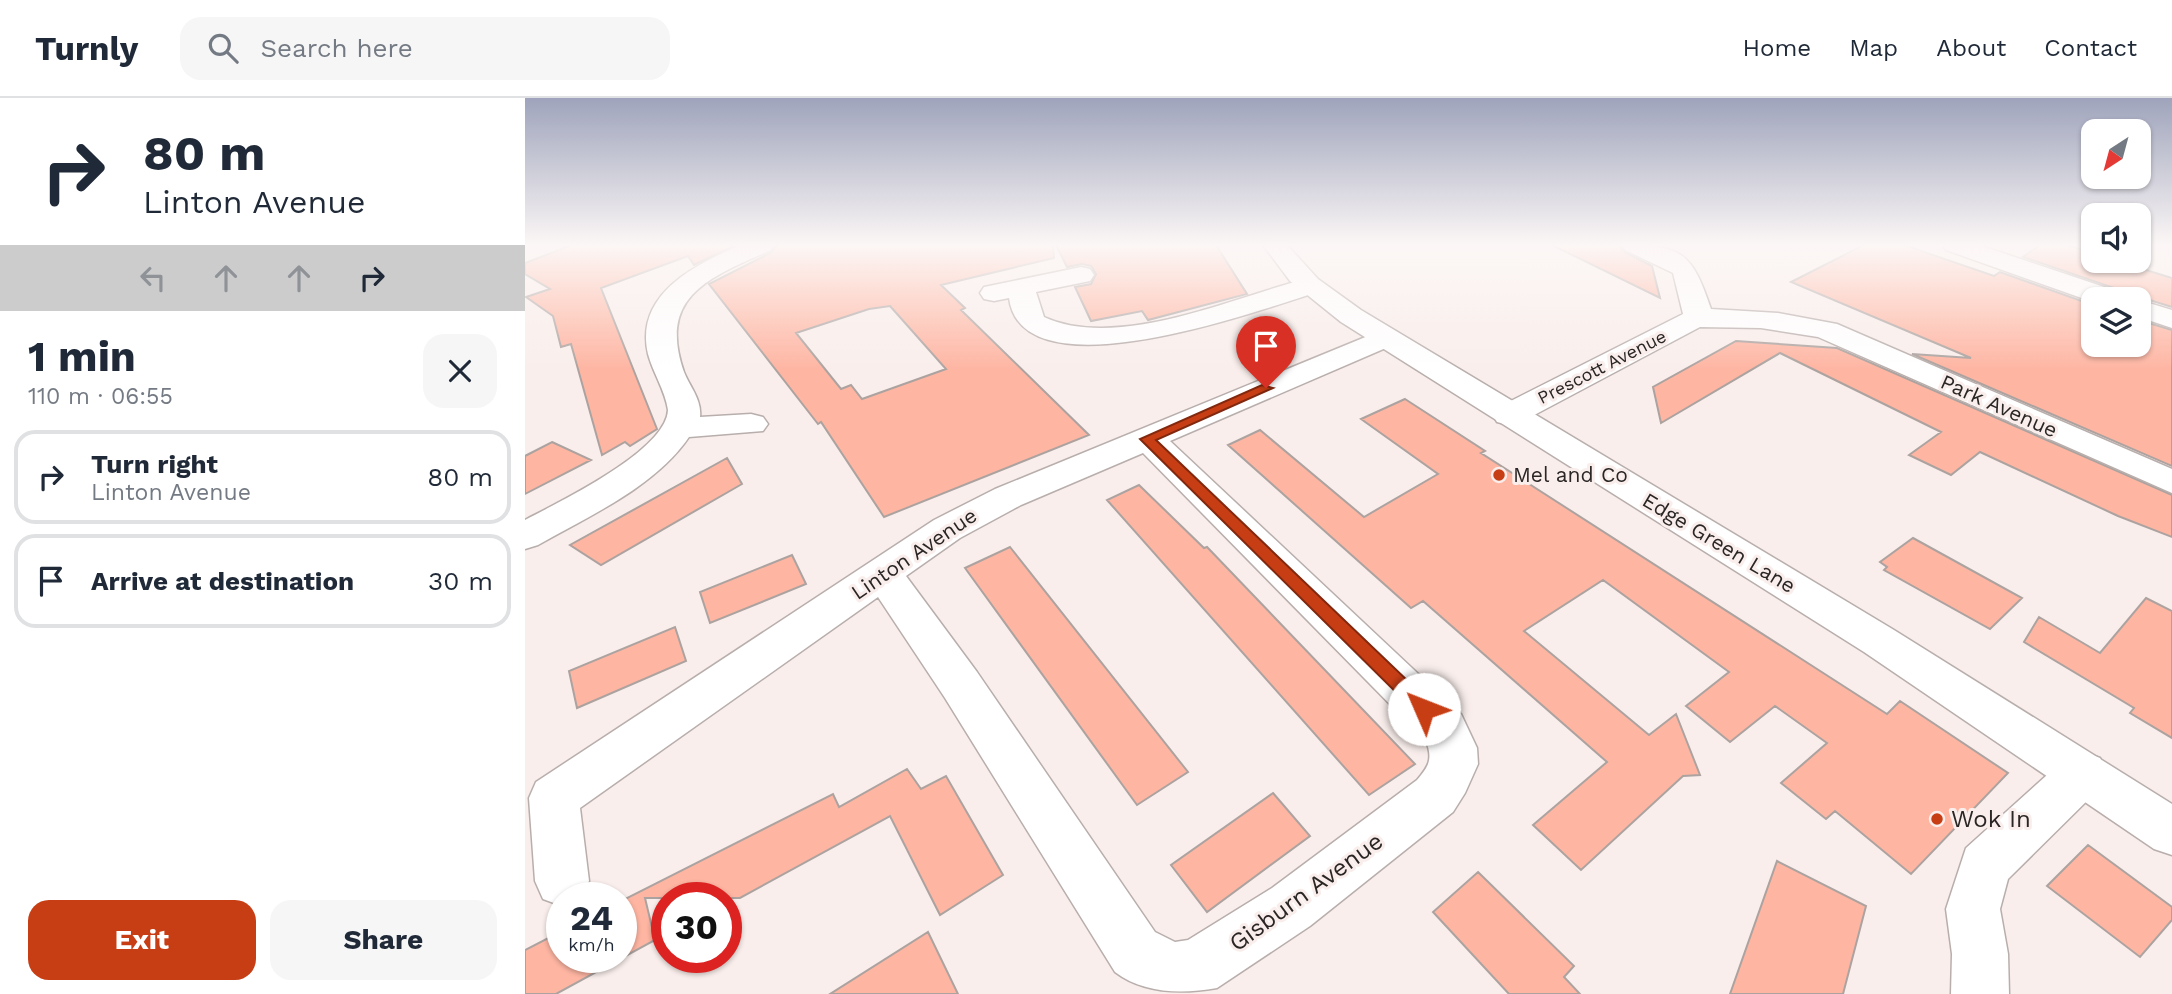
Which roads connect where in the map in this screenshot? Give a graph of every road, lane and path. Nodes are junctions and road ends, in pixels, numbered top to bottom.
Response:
1 (681, 287) edge
2 (1027, 287) edge
3 (1305, 287) edge
4 (1309, 287) edge
5 (1690, 287) edge
6 (2151, 313) edge
7 (1694, 319) junction
8 (2172, 320) edge
9 (1827, 330) joint
10 (1385, 338) junction
11 (1509, 415) junction
12 (751, 424) dead end
13 (680, 428) junction
14 (1147, 439) junction
15 (2172, 482) edge
16 (525, 536) edge
17 (883, 574) junction
18 (2083, 773) junction
19 (2172, 832) edge
20 (562, 881) dead end
21 (1980, 994) edge

1 - 13 street
2 - 3 street
4 - 10 street, Edge Green Lane
5 - 7 street
6 - 8 street
7 - 9 street, Prescott Avenue
7 - 11 street, Prescott Avenue
9 - 15 street, Park Avenue
10 - 11 street, Edge Green Lane
10 - 14 street, Linton Avenue
11 - 18 street, Edge Green Lane
12 - 13 street
13 - 16 street
14 - 17 street, Linton Avenue
14 - 17 street, Gisburn Avenue
17 - 20 street, Linton Avenue
18 - 19 street, Edge Green Lane
18 - 21 street

